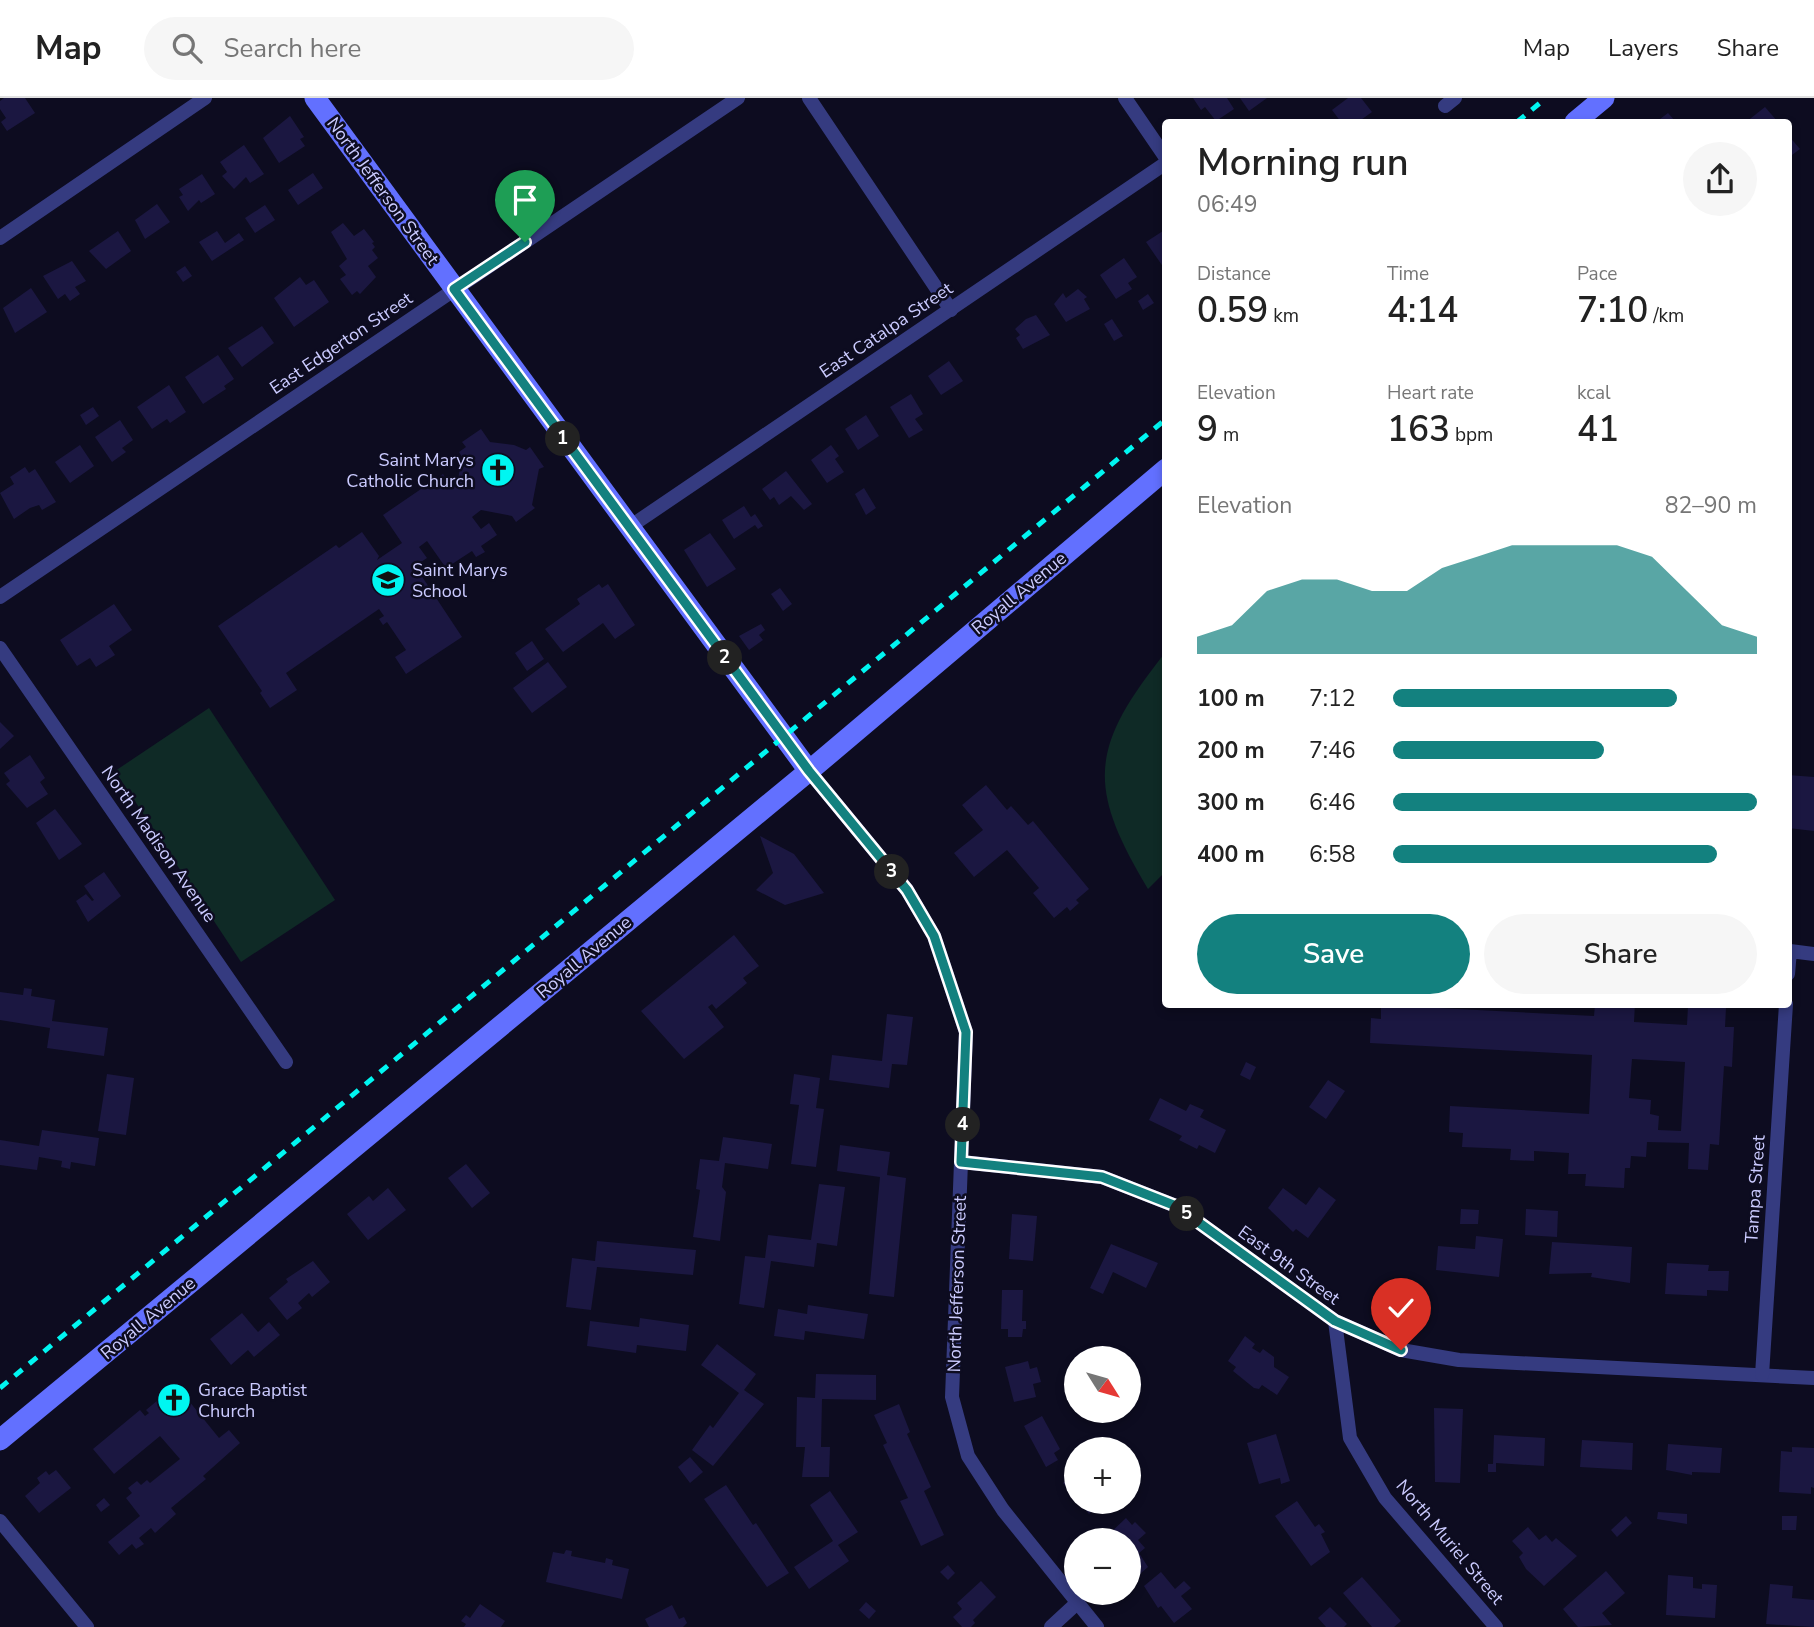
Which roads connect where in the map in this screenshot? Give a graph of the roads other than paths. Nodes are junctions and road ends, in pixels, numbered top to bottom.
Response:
1 (205, 98) edge
2 (315, 98) edge
3 (738, 98) edge
4 (809, 98) edge
5 (1125, 98) edge
6 (1162, 152) edge
7 (1162, 166) edge
8 (0, 237) edge
9 (454, 289) junction
10 (951, 310) junction
11 (1162, 472) edge
12 (628, 528) junction
13 (0, 597) edge
14 (0, 648) edge
15 (809, 771) junction
16 (1792, 951) edge
17 (1814, 954) edge
18 (1786, 1008) edge
19 (286, 1062) dead end
20 (961, 1162) junction
21 (1335, 1321) junction
22 (1762, 1375) junction
23 (1814, 1378) edge
24 (0, 1440) edge
25 (0, 1521) edge
26 (1064, 1587) edge
27 (1075, 1605) edge
28 (1079, 1605) edge
29 (87, 1627) edge
30 (1051, 1627) edge
31 (1097, 1627) edge
32 (1496, 1627) edge

1 - 8 street
2 - 9 street, North Jefferson Street
3 - 9 street, East Edgerton Street
4 - 10 street
5 - 6 street
7 - 10 street, East Catalpa Street
9 - 12 street, North Jefferson Street
9 - 13 street, East Edgerton Street
10 - 12 street, East Catalpa Street
11 - 15 street, Royall Avenue
12 - 15 street, North Jefferson Street
14 - 19 street, North Madison Avenue
15 - 20 street, North Jefferson Street
15 - 24 street, Royall Avenue
16 - 17 street
18 - 22 street, Tampa Street
20 - 21 street, East 9th Street
20 - 26 street, North Jefferson Street
21 - 22 street, East 9th Street
21 - 32 street, North Muriel Street
22 - 23 street, East 9th Street
25 - 29 street
27 - 30 street
28 - 31 street, North Jefferson Street

